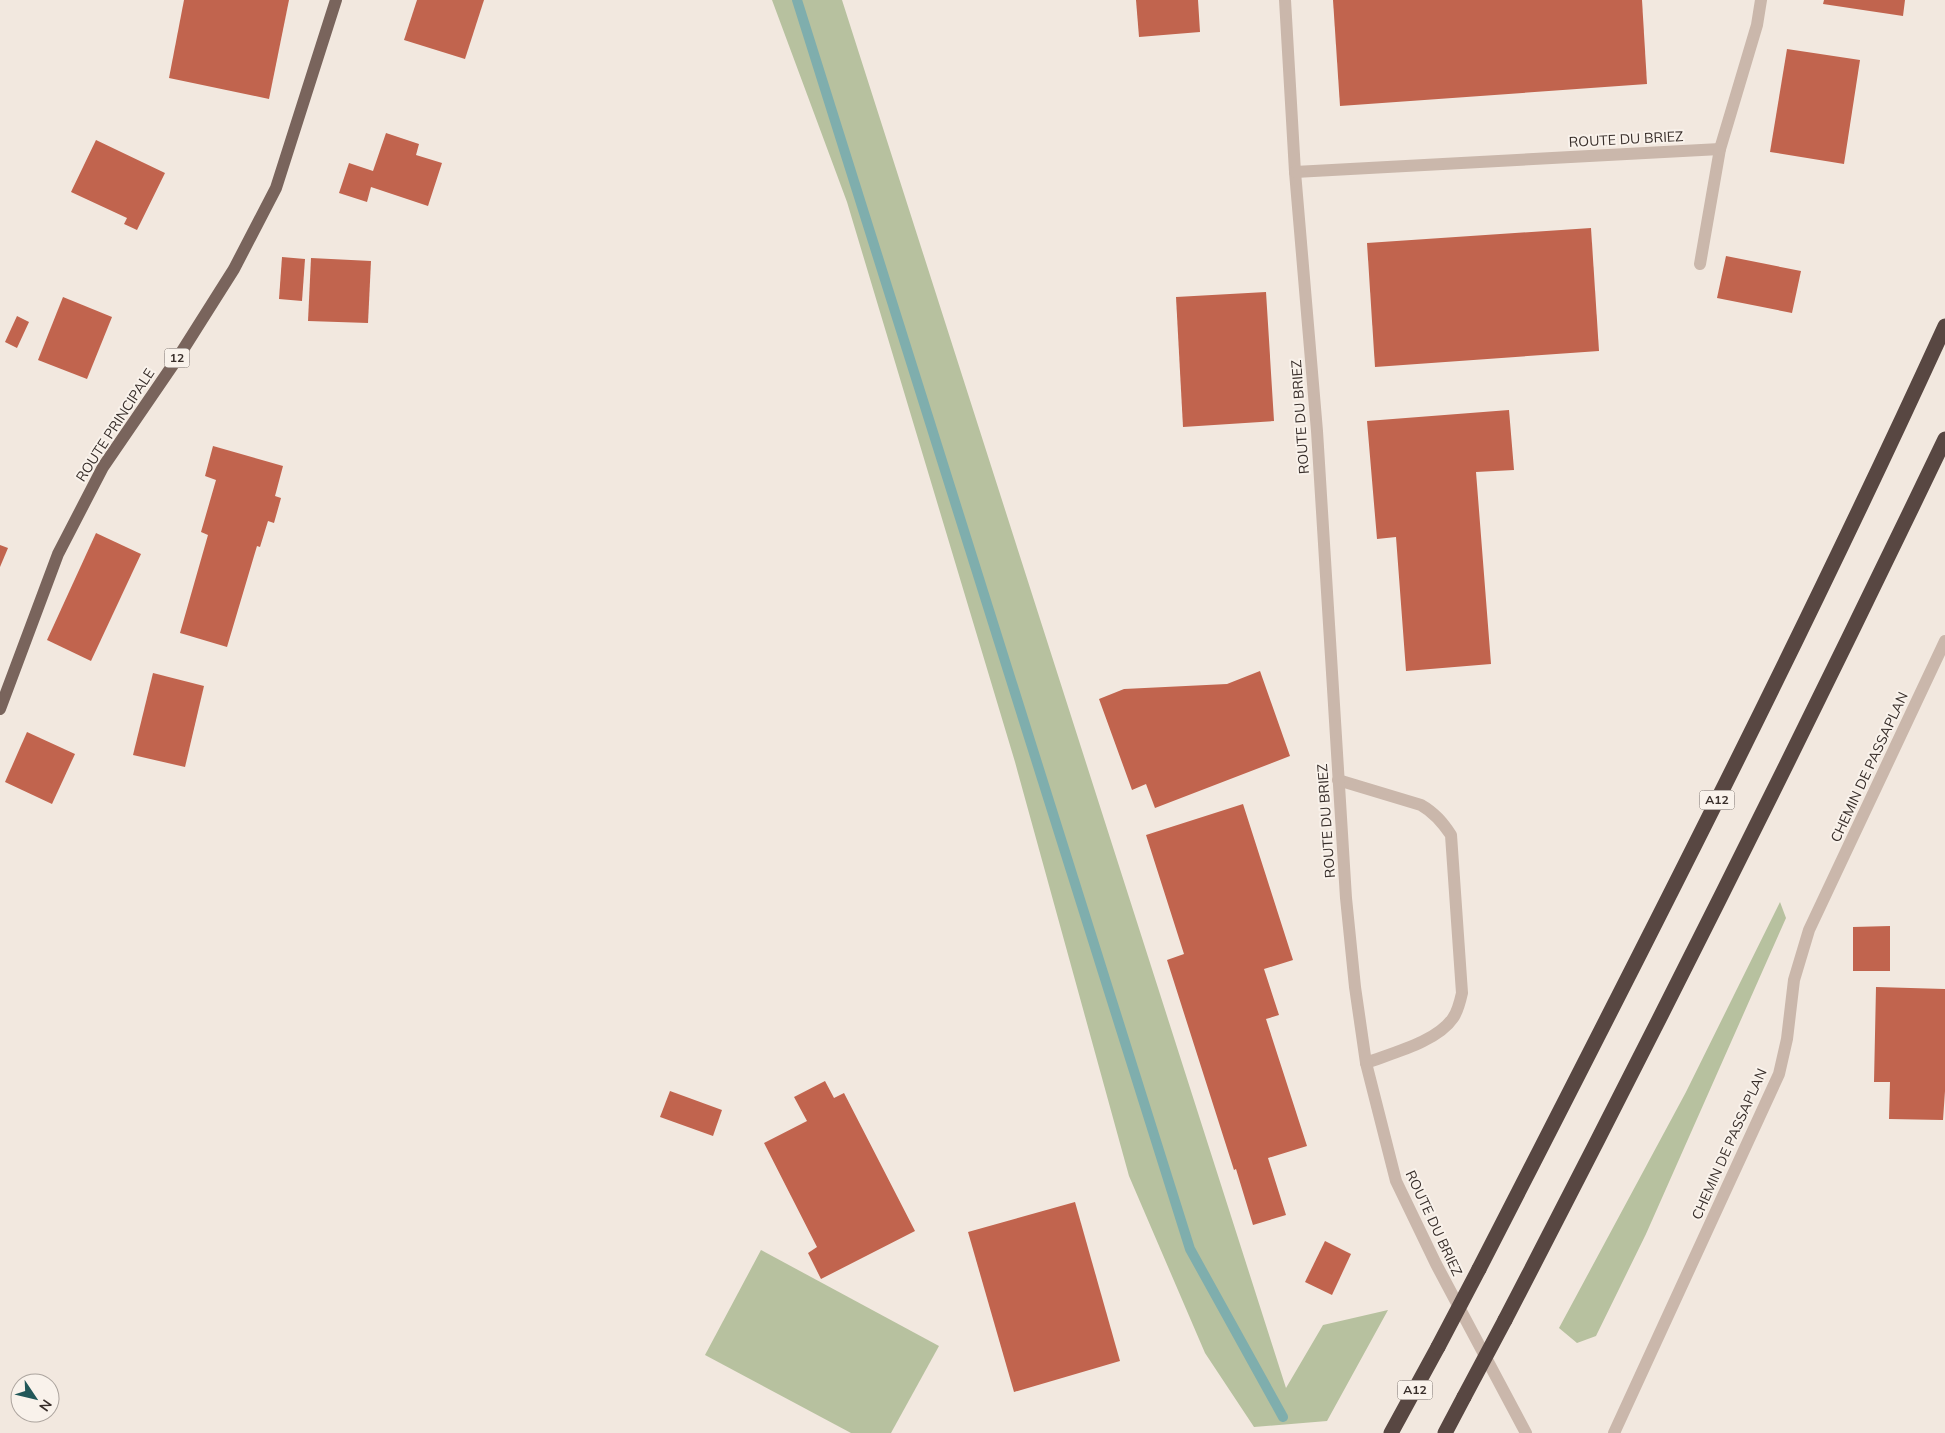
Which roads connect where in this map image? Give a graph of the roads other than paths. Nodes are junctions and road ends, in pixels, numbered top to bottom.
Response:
1 (336, 0) edge
2 (1285, 0) edge
3 (1762, 0) edge
4 (1720, 149) junction
5 (1295, 172) junction
6 (1700, 264) dead end
7 (1945, 326) edge
8 (1945, 439) edge
9 (1945, 641) edge
10 (0, 709) edge
11 (1338, 780) junction
12 (1366, 1063) junction
13 (1392, 1433) edge
14 (1445, 1433) edge
15 (1526, 1433) edge
16 (1614, 1433) edge

1 - 10 main road, ROUTE PRINCIPALE / 12
2 - 5 street, ROUTE DU BRIEZ
3 - 4 street
4 - 5 street, ROUTE DU BRIEZ
4 - 6 street
5 - 11 street, ROUTE DU BRIEZ
7 - 13 highway, A12, bridge
8 - 14 highway, bridge
9 - 16 street, CHEMIN DE PASSAPLAN
11 - 12 street, ROUTE DU BRIEZ
11 - 12 street
12 - 15 street, ROUTE DU BRIEZ

